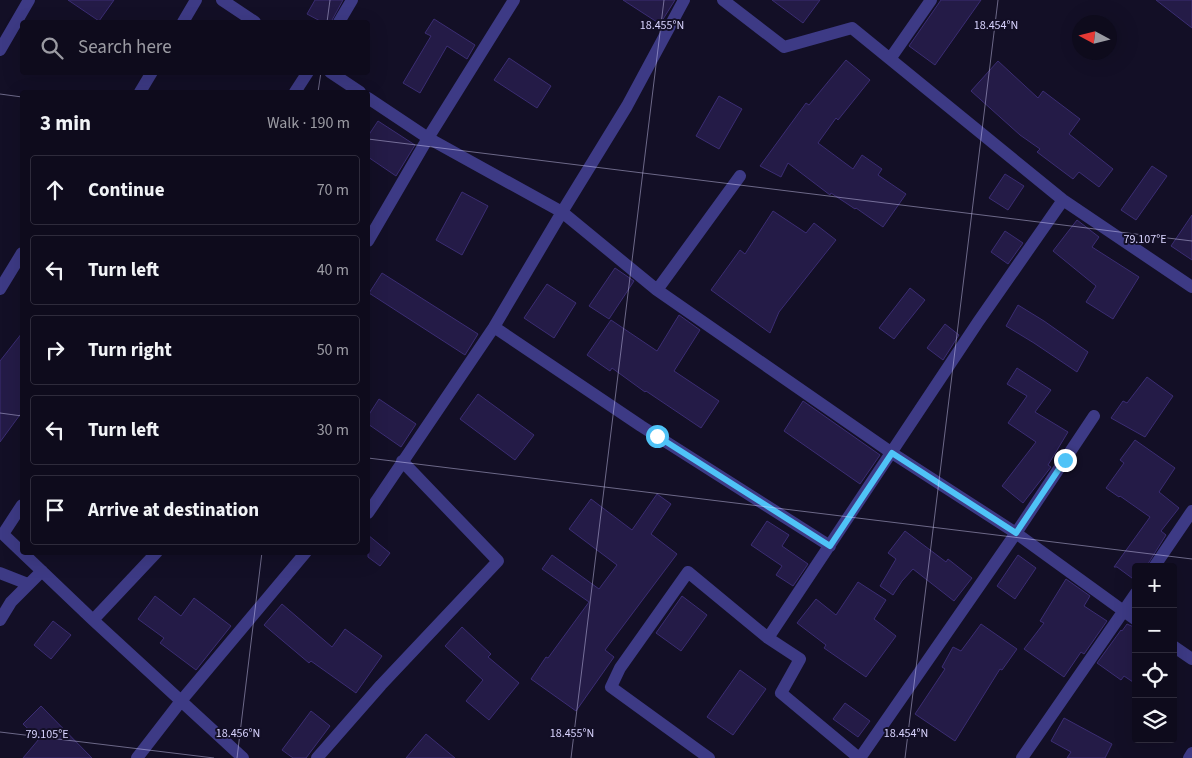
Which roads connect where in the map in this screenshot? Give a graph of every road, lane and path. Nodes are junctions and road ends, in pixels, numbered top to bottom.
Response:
1 (29, 0) edge
2 (196, 0) edge
3 (222, 0) edge
4 (352, 0) edge
5 (514, 0) edge
6 (684, 0) edge
7 (723, 0) edge
8 (931, 0) edge
9 (183, 20) edge
10 (252, 20) edge
11 (340, 20) edge
12 (0, 50) edge
13 (890, 59) junction
14 (150, 75) edge
15 (306, 75) edge
16 (334, 75) edge
17 (141, 90) edge
18 (296, 90) edge
19 (357, 90) edge
20 (370, 99) edge
21 (428, 138) junction
22 (740, 176) dead end
23 (1063, 200) junction
24 (562, 212) junction
25 (370, 238) edge
26 (20, 256) edge
27 (2, 280) edge
28 (1192, 287) edge
29 (657, 290) junction
30 (494, 327) junction
31 (1094, 416) dead end
32 (892, 453) junction
33 (402, 461) junction
34 (20, 508) edge
35 (370, 510) edge
36 (1192, 511) edge
37 (2, 533) edge
38 (1016, 533) junction
39 (830, 546) junction
40 (20, 550) edge
41 (25, 555) edge
42 (154, 555) edge
43 (303, 555) edge
44 (1157, 563) edge
45 (42, 571) junction
46 (0, 573) edge
47 (28, 584) junction
48 (1132, 599) edge
49 (1123, 612) junction
50 (1132, 618) edge
51 (0, 620) edge
52 (93, 620) junction
53 (768, 638) junction
54 (1177, 649) edge
55 (1192, 659) edge
56 (181, 701) junction
57 (1192, 753) edge
58 (137, 758) edge
59 (243, 758) edge
60 (317, 758) edge
61 (708, 758) edge
62 (859, 758) edge
63 (1022, 758) edge
64 (1188, 758) edge

1 - 12 street
2 - 9 street
3 - 10 street
4 - 11 street
5 - 21 street
6 - 24 street
7 - 13 street
8 - 13 street
13 - 23 street
14 - 17 street
15 - 18 street
16 - 19 street
20 - 21 street
21 - 24 street
21 - 25 street
22 - 29 street
23 - 28 street
23 - 32 street
24 - 29 street
24 - 30 street
26 - 27 street
29 - 32 street
30 - 33 street
30 - 39 street
31 - 38 street
32 - 38 street
32 - 39 street
33 - 35 street
33 - 60 street
34 - 37 street
36 - 44 street
37 - 40 street
38 - 49 street
38 - 62 street
39 - 53 street
41 - 45 street
42 - 52 street
43 - 56 street
45 - 47 street
45 - 52 street
46 - 47 street
47 - 51 street
48 - 49 street
49 - 50 street
49 - 63 street
52 - 56 street
53 - 61 street
53 - 62 street
54 - 55 street
56 - 58 street
56 - 59 street
57 - 64 street

